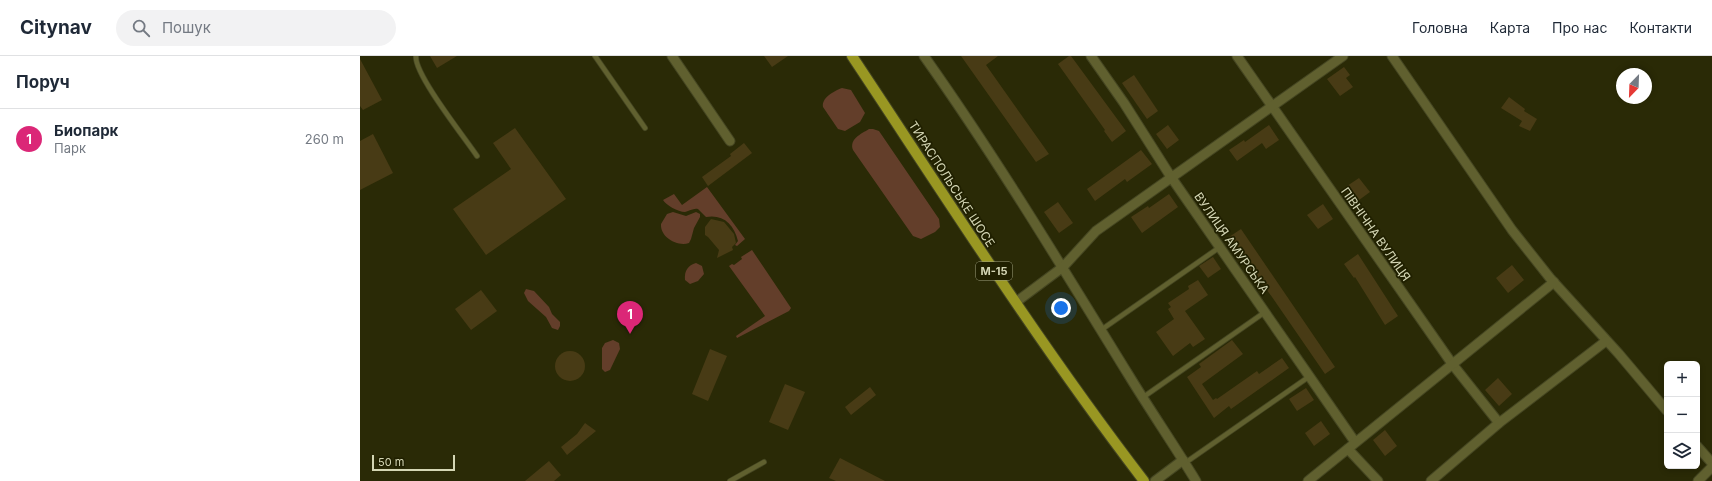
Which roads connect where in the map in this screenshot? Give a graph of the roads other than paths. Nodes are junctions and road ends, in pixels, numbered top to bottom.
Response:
1 (416, 56) edge
2 (595, 56) edge
3 (672, 56) edge
4 (852, 56) edge
5 (924, 56) edge
6 (1091, 56) edge
7 (1237, 56) edge
8 (1343, 56) edge
9 (1392, 56) edge
10 (1272, 106) junction
11 (645, 128) dead end
12 (730, 141) dead end
13 (477, 156) dead end
14 (1171, 177) junction
15 (1220, 248) junction
16 (1063, 267) junction
17 (1554, 282) junction
18 (1016, 302) junction
19 (1265, 312) junction
20 (1101, 330) junction
21 (1606, 341) junction
22 (1453, 364) junction
23 (1310, 376) junction
24 (1142, 398) junction
25 (1664, 408) edge
26 (1499, 423) junction
27 (1355, 442) junction
28 (1348, 449) junction
29 (1700, 449) edge
30 (764, 462) dead end
31 (1184, 462) junction
32 (1712, 463) edge
33 (1712, 468) edge
34 (730, 481) edge
35 (1144, 481) edge
36 (1155, 481) edge
37 (1196, 481) edge
38 (1308, 481) edge
39 (1378, 481) edge
40 (1431, 481) edge
41 (1698, 481) edge

1 - 13 lane
2 - 11 lane
3 - 12 street
4 - 18 main road, ТИРАСПОЛЬСЬКЕ ШОСЕ / М-15
5 - 16 street
6 - 14 street, ВУЛИЦЯ АМУРСЬКА
7 - 10 street, ПІВНІЧНА ВУЛИЦЯ
8 - 10 street
9 - 17 street
10 - 14 street
10 - 22 street, ПІВНІЧНА ВУЛИЦЯ
14 - 15 street, ВУЛИЦЯ АМУРСЬКА
14 - 16 street
15 - 19 street, ВУЛИЦЯ АМУРСЬКА
15 - 20 lane
16 - 18 street
16 - 20 street
17 - 21 street
17 - 22 street
18 - 35 main road, ТИРАСПОЛЬСЬКЕ ШОСЕ / М-15
19 - 23 street, ВУЛИЦЯ АМУРСЬКА
19 - 24 lane
20 - 24 street
21 - 25 street
21 - 26 street
22 - 26 street, ПІВНІЧНА ВУЛИЦЯ
22 - 27 street
23 - 27 street, ВУЛИЦЯ АМУРСЬКА
23 - 31 lane
24 - 31 street
26 - 40 street
27 - 28 street
28 - 38 street
28 - 39 street
29 - 32 street
30 - 34 lane
31 - 36 street
31 - 37 street
33 - 41 street

